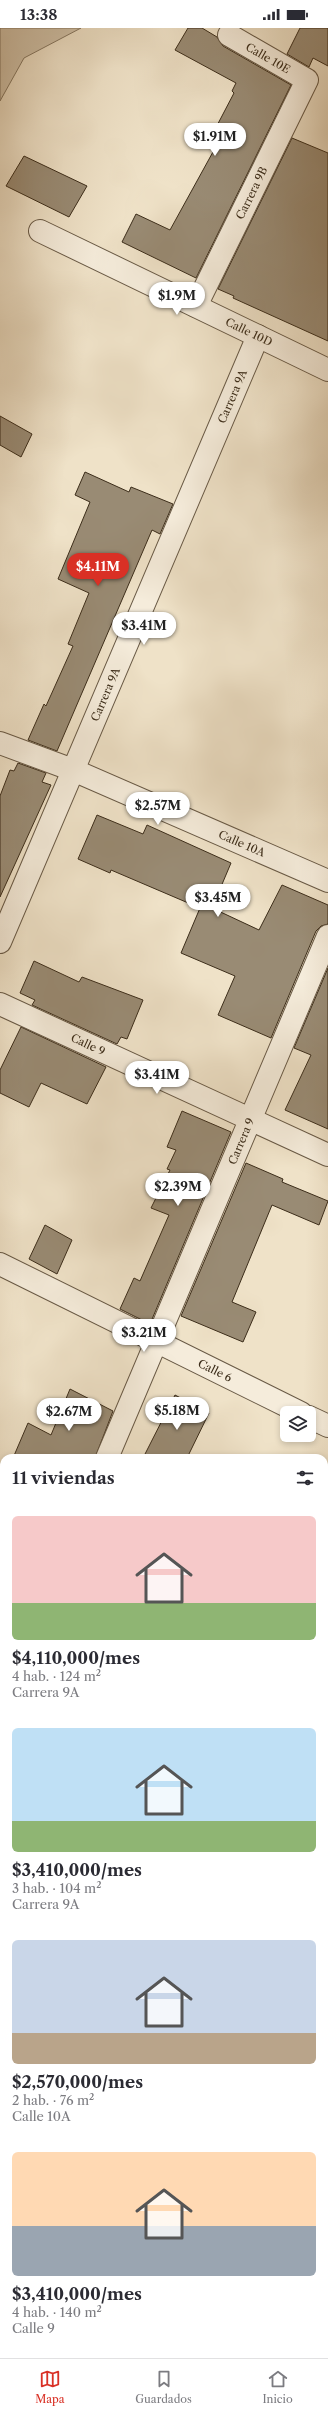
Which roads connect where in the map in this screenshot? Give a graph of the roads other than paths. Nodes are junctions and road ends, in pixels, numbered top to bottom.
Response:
1 (229, 35) dead end
2 (307, 80) joint
3 (40, 231) dead end
4 (196, 306) junction
5 (258, 336) junction
6 (328, 370) edge
7 (0, 743) edge
8 (73, 770) junction
9 (328, 881) edge
10 (328, 936) edge
11 (0, 942) edge
12 (0, 1004) edge
13 (251, 1119) junction
14 (328, 1155) edge
15 (0, 1264) edge
16 (157, 1340) junction
17 (287, 1406) edge
18 (316, 1420) edge
19 (328, 1426) edge
20 (109, 1454) edge

1 - 2 street, Calle 10E
2 - 4 street, Carrera 9B
3 - 4 street, Calle 10D
4 - 5 street, Calle 10D
5 - 6 street, Calle 10D
5 - 8 street, Carrera 9A
7 - 8 street, Calle 10A
8 - 9 street, Calle 10A
8 - 11 street, Carrera 9A
10 - 13 street, Carrera 9
12 - 13 street, Calle 9
13 - 14 street, Calle 9
13 - 16 street, Carrera 9
15 - 16 street, Calle 6
16 - 17 street, Calle 6
16 - 20 street, Carrera 9
18 - 19 street

